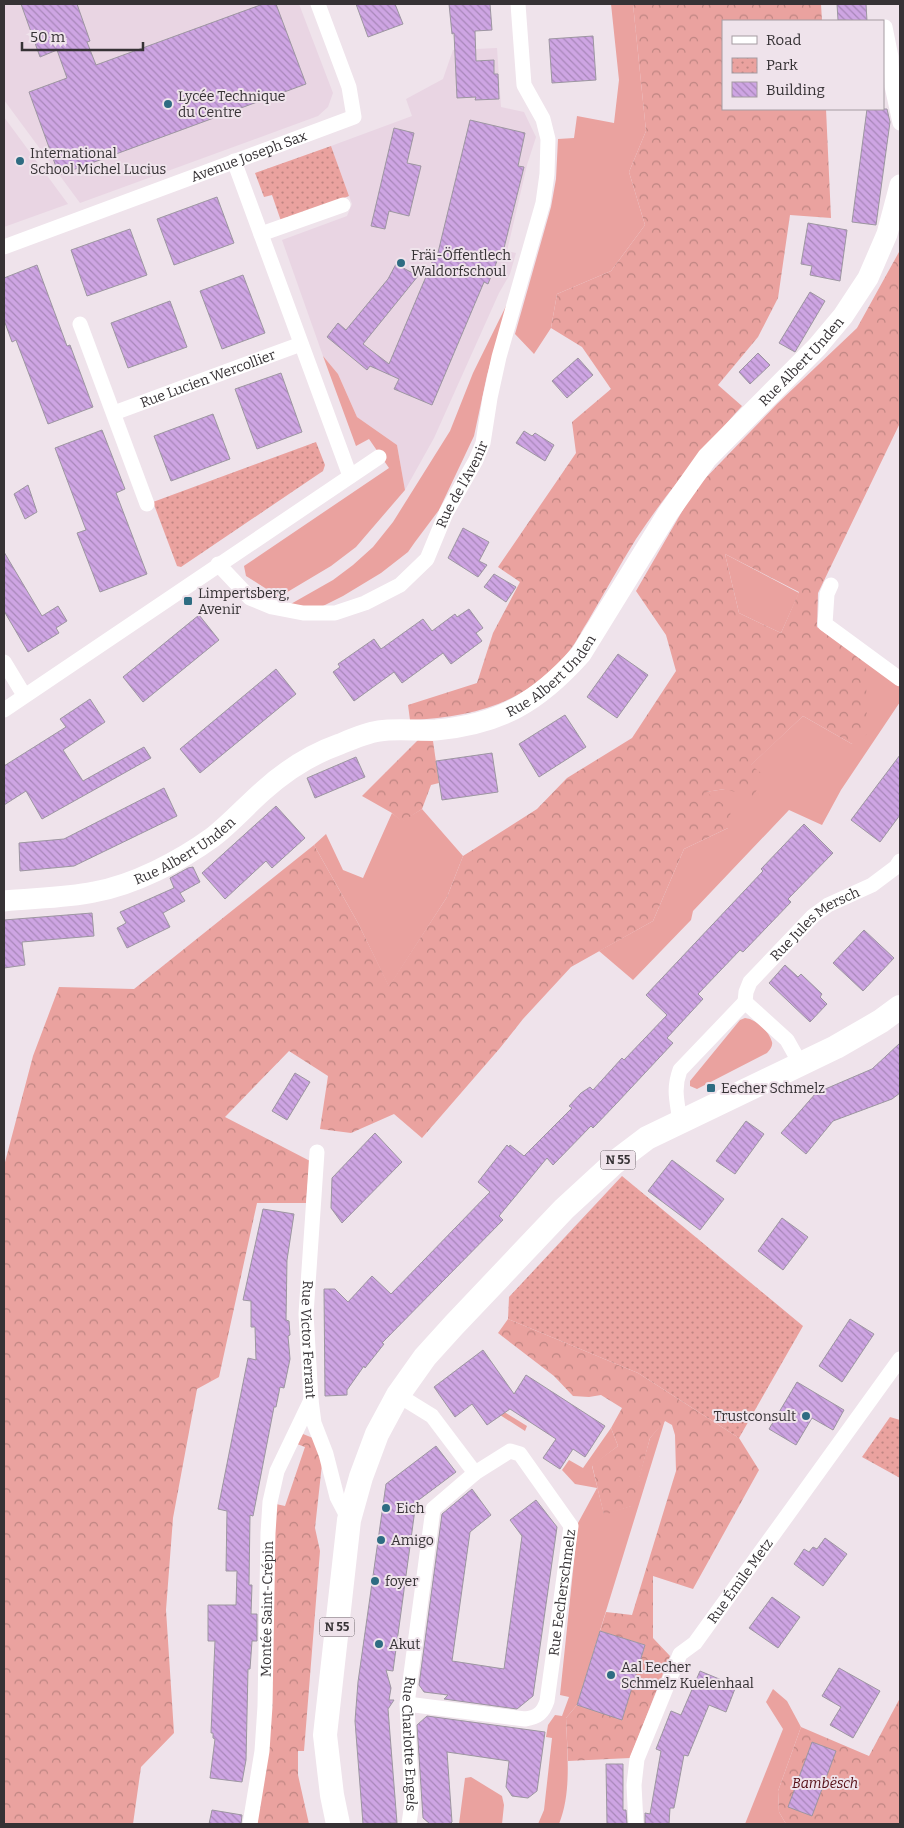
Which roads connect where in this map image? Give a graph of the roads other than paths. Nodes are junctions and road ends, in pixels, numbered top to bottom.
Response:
1 (318, 4) edge
2 (518, 4) edge
3 (884, 26) dead end
4 (900, 123) edge
5 (234, 161) junction
6 (900, 185) edge
7 (342, 204) dead end
8 (261, 234) junction
9 (4, 247) edge
10 (80, 324) dead end
11 (301, 344) junction
12 (114, 413) junction
13 (379, 457) dead end
14 (350, 476) junction
15 (147, 504) dead end
16 (218, 564) junction
17 (831, 585) dead end
18 (4, 662) edge
19 (900, 679) edge
20 (24, 695) junction
21 (4, 710) edge
22 (900, 862) edge
23 (4, 901) edge
24 (745, 1002) junction
25 (900, 1007) edge
26 (801, 1065) junction
27 (680, 1121) junction
28 (317, 1152) dead end
29 (900, 1359) edge
30 (398, 1395) junction
31 (311, 1400) junction
32 (475, 1473) junction
33 (349, 1520) junction
34 (407, 1704) junction
35 (250, 1824) edge
36 (338, 1824) edge
37 (409, 1824) edge
38 (636, 1824) edge

1 - 5 street, Avenue Joseph Sax
2 - 16 street, Rue de l'Avenir
3 - 4 street
5 - 8 street
5 - 9 street, Avenue Joseph Sax
6 - 23 main road, Rue Albert Unden
7 - 8 street
8 - 11 street
10 - 12 street
11 - 12 street, Rue Lucien Wercollier
11 - 14 street
12 - 15 street
13 - 14 street
14 - 16 street
16 - 20 street
17 - 19 street
18 - 20 street
20 - 21 street
22 - 24 street, Rue Jules Mersch
24 - 26 street
24 - 27 street
25 - 26 main road, N 55
26 - 27 main road, N 55
27 - 30 main road, N 55
28 - 31 street, Rue Victor Ferrant
29 - 38 street, Rue Émile Metz
30 - 32 street
30 - 33 main road, N 55
31 - 33 street, Rue Victor Ferrant
31 - 35 street, Montée Saint-Crépin
32 - 34 street, Rue Charlotte Engels
32 - 34 street, Rue Eecherschmelz
33 - 36 main road, N 55
34 - 37 street, Rue Charlotte Engels

